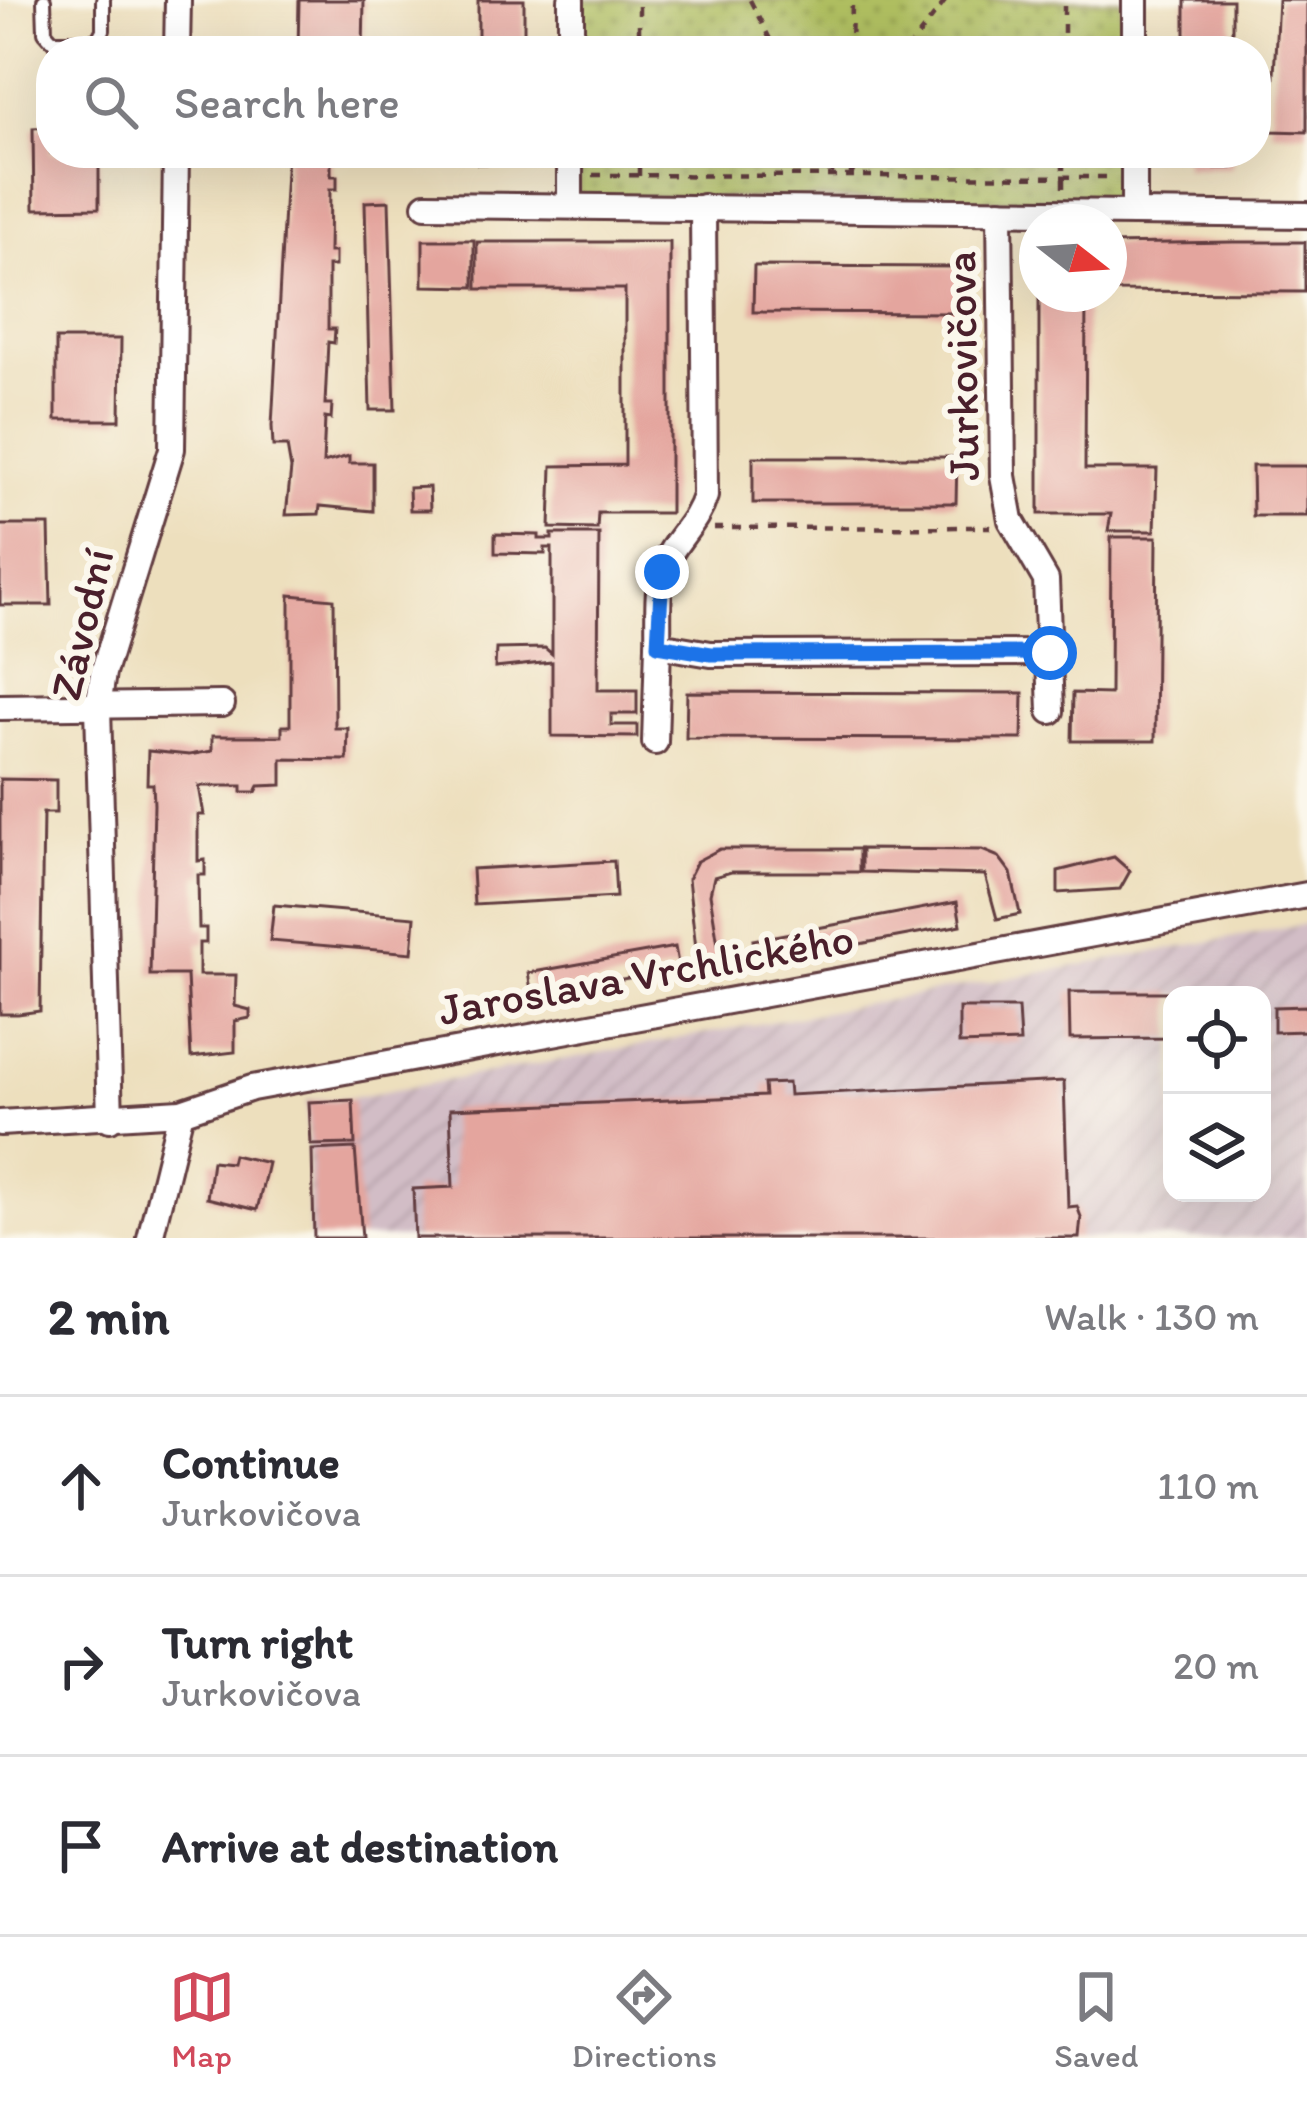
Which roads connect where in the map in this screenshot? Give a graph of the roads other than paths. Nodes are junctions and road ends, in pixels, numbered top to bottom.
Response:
1 (44, 0) edge
2 (103, 0) edge
3 (178, 0) edge
4 (571, 0) edge
5 (1135, 0) edge
6 (49, 36) edge
7 (100, 36) edge
8 (177, 36) edge
9 (571, 36) edge
10 (1135, 36) edge
11 (176, 168) edge
12 (570, 168) edge
13 (1134, 168) edge
14 (426, 206) dead end
15 (570, 206) junction
16 (704, 208) junction
17 (1000, 211) junction
18 (1134, 213) junction
19 (1307, 215) edge
20 (658, 645) junction
21 (1050, 653) junction
22 (222, 704) dead end
23 (0, 707) edge
24 (98, 708) junction
25 (1051, 711) dead end
26 (655, 742) dead end
27 (1307, 895) edge
28 (181, 1112) junction
29 (110, 1119) junction
30 (0, 1123) edge
31 (150, 1238) edge

1 - 6 lane
2 - 7 lane
3 - 8 street
4 - 9 street
5 - 10 street
11 - 24 street, Závodní
12 - 15 street
13 - 18 street
14 - 15 street
15 - 16 street
16 - 17 street
16 - 20 street
17 - 18 street
17 - 21 street, Jurkovičova
18 - 19 street
20 - 21 street
20 - 26 street
21 - 25 street, Jurkovičova
22 - 24 street
23 - 24 street
24 - 29 street, Závodní
27 - 28 street, Jaroslava Vrchlického
28 - 29 street, Jaroslava Vrchlického
28 - 31 street
29 - 30 street, Jaroslava Vrchlického

